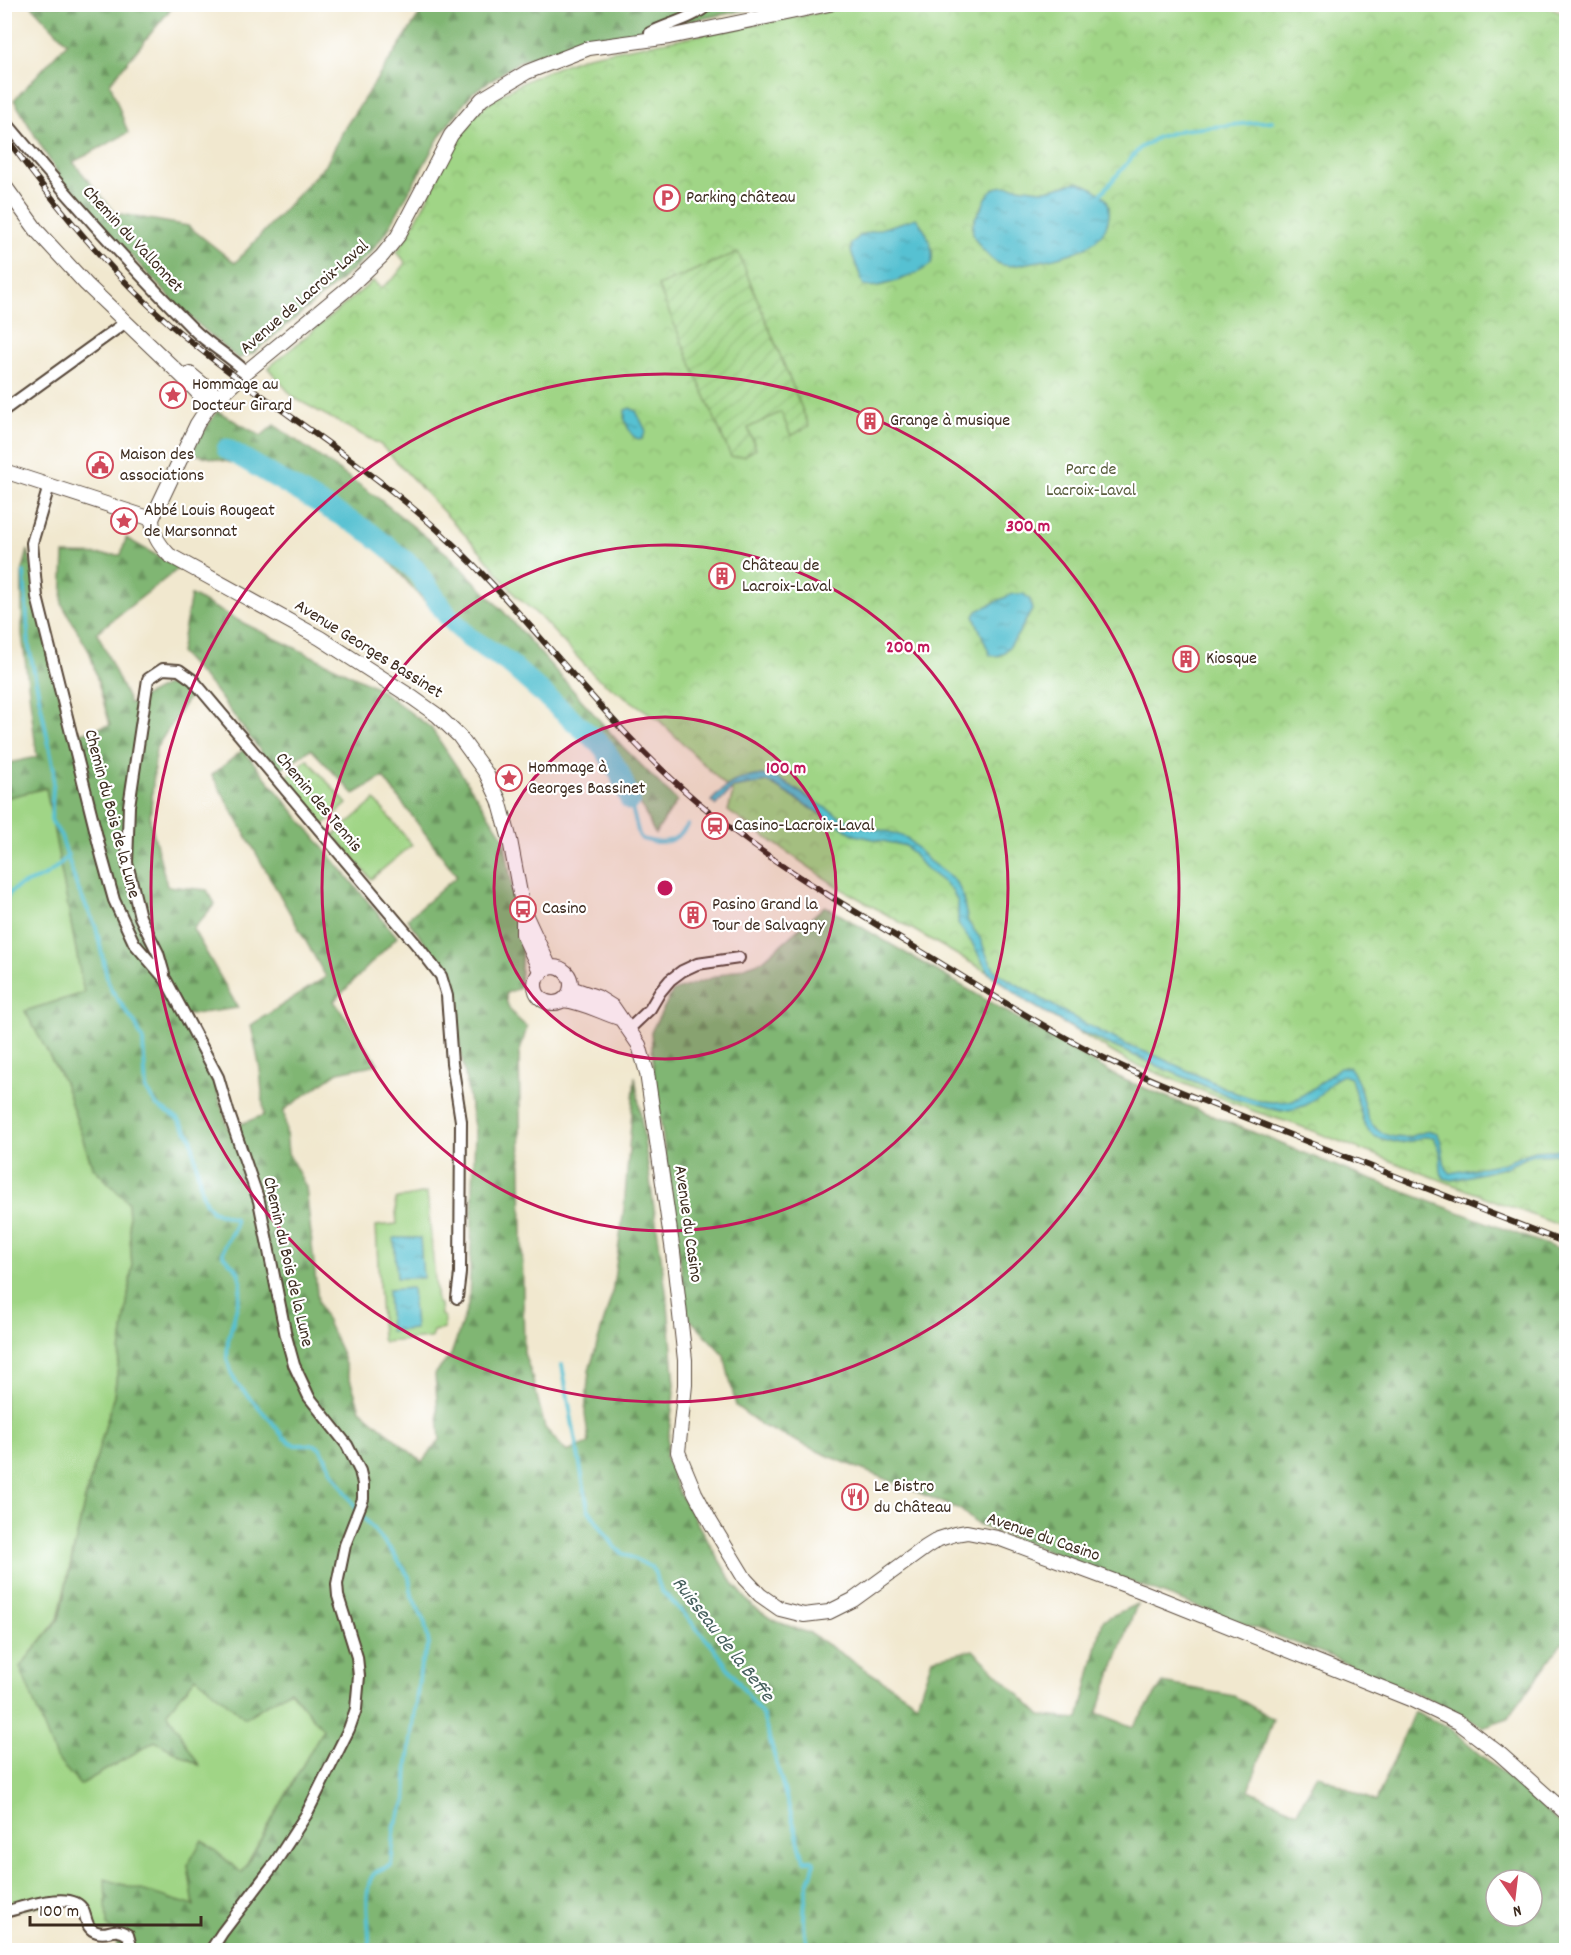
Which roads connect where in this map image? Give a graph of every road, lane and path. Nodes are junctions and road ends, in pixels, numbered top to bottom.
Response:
1 (709, 4) edge
2 (829, 4) edge
3 (651, 39) junction
4 (4, 120) edge
5 (4, 185) edge
6 (126, 322) junction
7 (246, 372) junction
8 (213, 402) junction
9 (4, 410) edge
10 (4, 471) edge
11 (49, 486) junction
12 (152, 519) junction
13 (739, 958) dead end
14 (545, 970) junction
15 (166, 980) junction
16 (567, 994) junction
17 (629, 1029) junction
18 (457, 1298) dead end
19 (1566, 1813) edge
20 (4, 1912) edge
21 (132, 1950) edge
22 (211, 1950) edge

1 - 3 street
2 - 3 street, Avenue de Lacroix-Laval
3 - 7 street, Avenue de Lacroix-Laval
4 - 7 street, Chemin du Vallonnet
5 - 6 street
6 - 8 street
6 - 9 street
7 - 8 street, Avenue de Lacroix-Laval
8 - 12 street, Avenue de Lacroix-Laval
10 - 11 street
11 - 12 street
11 - 15 street, Chemin du Bois de la Lune
12 - 14 street, Avenue Georges Bassinet
13 - 17 street
14 - 16 street
14 - 16 street
15 - 18 street, Chemin des Tennis
15 - 22 street, Chemin du Bois de la Lune
16 - 17 street, Avenue du Casino
17 - 19 street, Avenue du Casino
20 - 21 street

